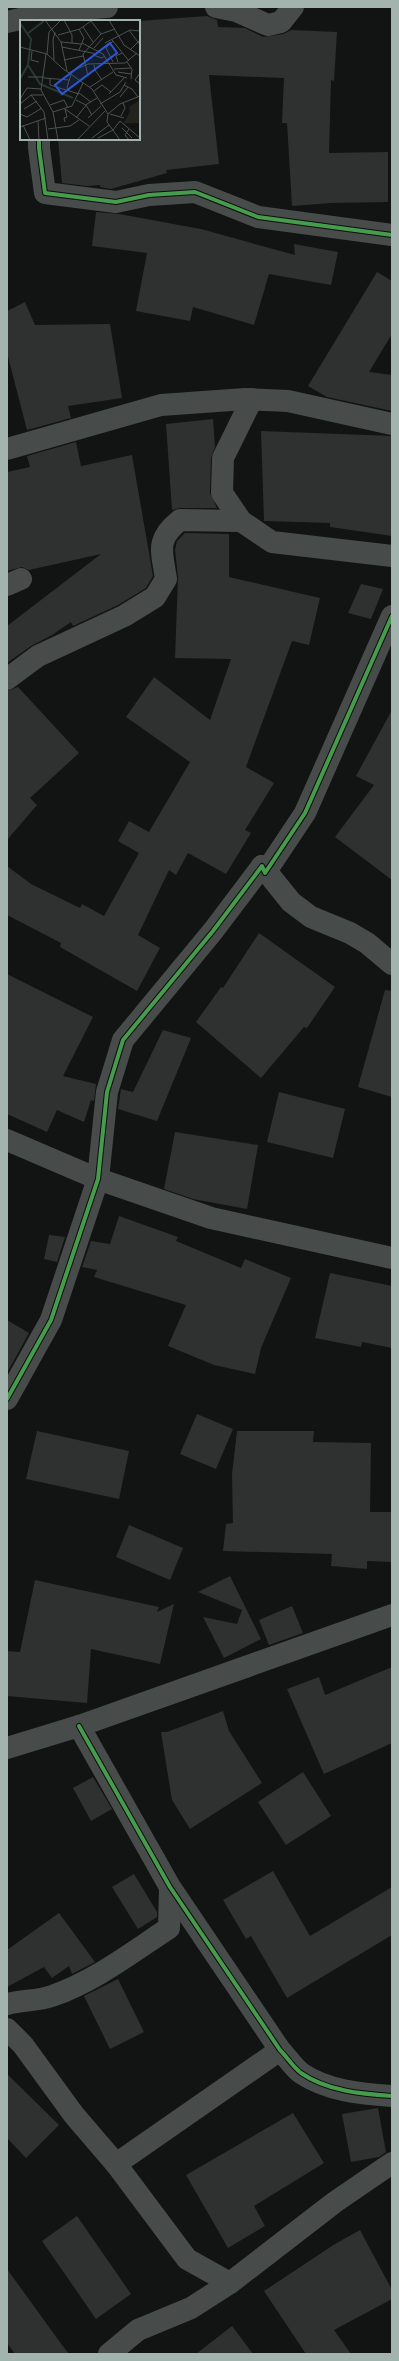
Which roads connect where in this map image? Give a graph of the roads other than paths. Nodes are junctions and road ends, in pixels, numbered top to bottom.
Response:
1 (107, 7) edge
2 (216, 7) edge
3 (293, 7) edge
4 (13, 19) edge
5 (39, 140) edge
6 (392, 235) edge
7 (252, 399) junction
8 (392, 424) edge
9 (7, 449) edge
10 (241, 521) junction
11 (392, 556) edge
12 (392, 616) edge
13 (7, 679) edge
14 (264, 868) junction
15 (392, 964) edge
16 (7, 1140) edge
17 (98, 1180) junction
18 (392, 1258) edge
19 (7, 1399) edge
20 (392, 1615) edge
21 (79, 1726) junction
22 (7, 1748) edge
23 (170, 1887) junction
24 (7, 2004) edge
25 (7, 2030) edge
26 (280, 2050) junction
27 (392, 2096) edge
28 (392, 2163) edge
29 (116, 2164) junction
30 (230, 2283) junction
31 (109, 2354) edge

1 - 4 street
2 - 3 street
5 - 6 street
7 - 8 street
7 - 9 street
7 - 10 street
10 - 11 street
10 - 13 street
12 - 14 street
14 - 15 street
14 - 17 street
16 - 17 street
17 - 18 street
17 - 19 street
20 - 21 street
21 - 22 street
21 - 23 street
23 - 24 street
23 - 26 street
25 - 29 street
26 - 27 street
26 - 29 street
28 - 30 street
29 - 30 street
30 - 31 street

